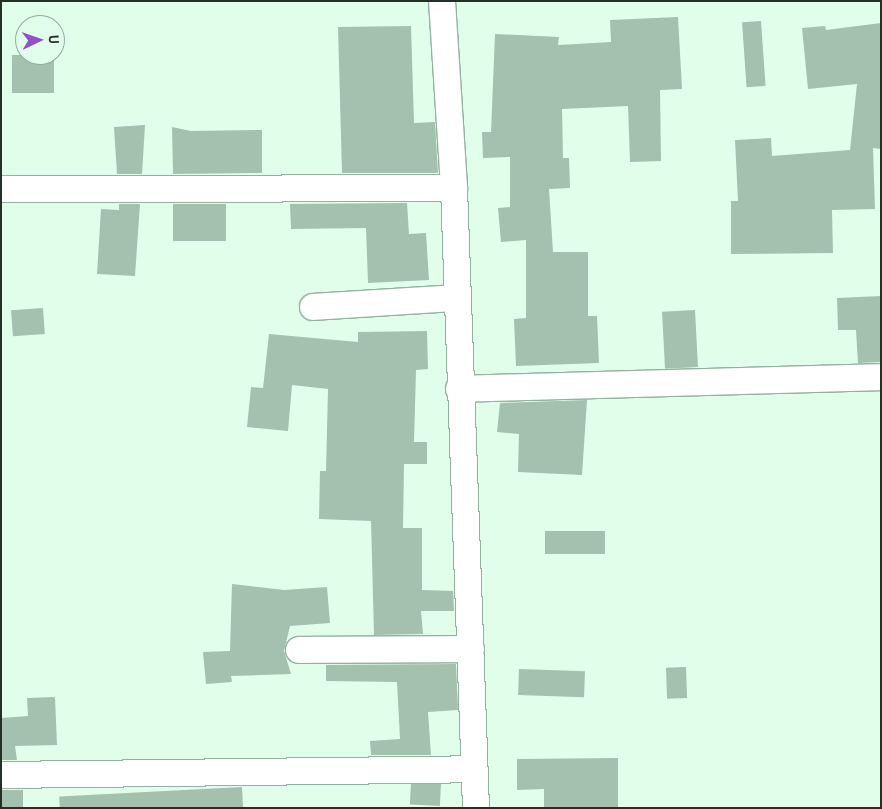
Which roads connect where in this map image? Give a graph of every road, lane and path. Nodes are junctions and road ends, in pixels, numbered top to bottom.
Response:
1 (442, 1) edge
2 (454, 188) junction
3 (1, 189) edge
4 (457, 298) junction
5 (313, 307) dead end
6 (881, 378) edge
7 (459, 389) junction
8 (471, 649) junction
9 (298, 650) dead end
10 (474, 769) junction
11 (1, 775) edge
12 (476, 808) edge

1 - 2 street
2 - 3 street
2 - 4 street
4 - 5 street
4 - 7 street
6 - 7 street
7 - 8 street
8 - 9 street
8 - 10 street
10 - 11 street
10 - 12 street

